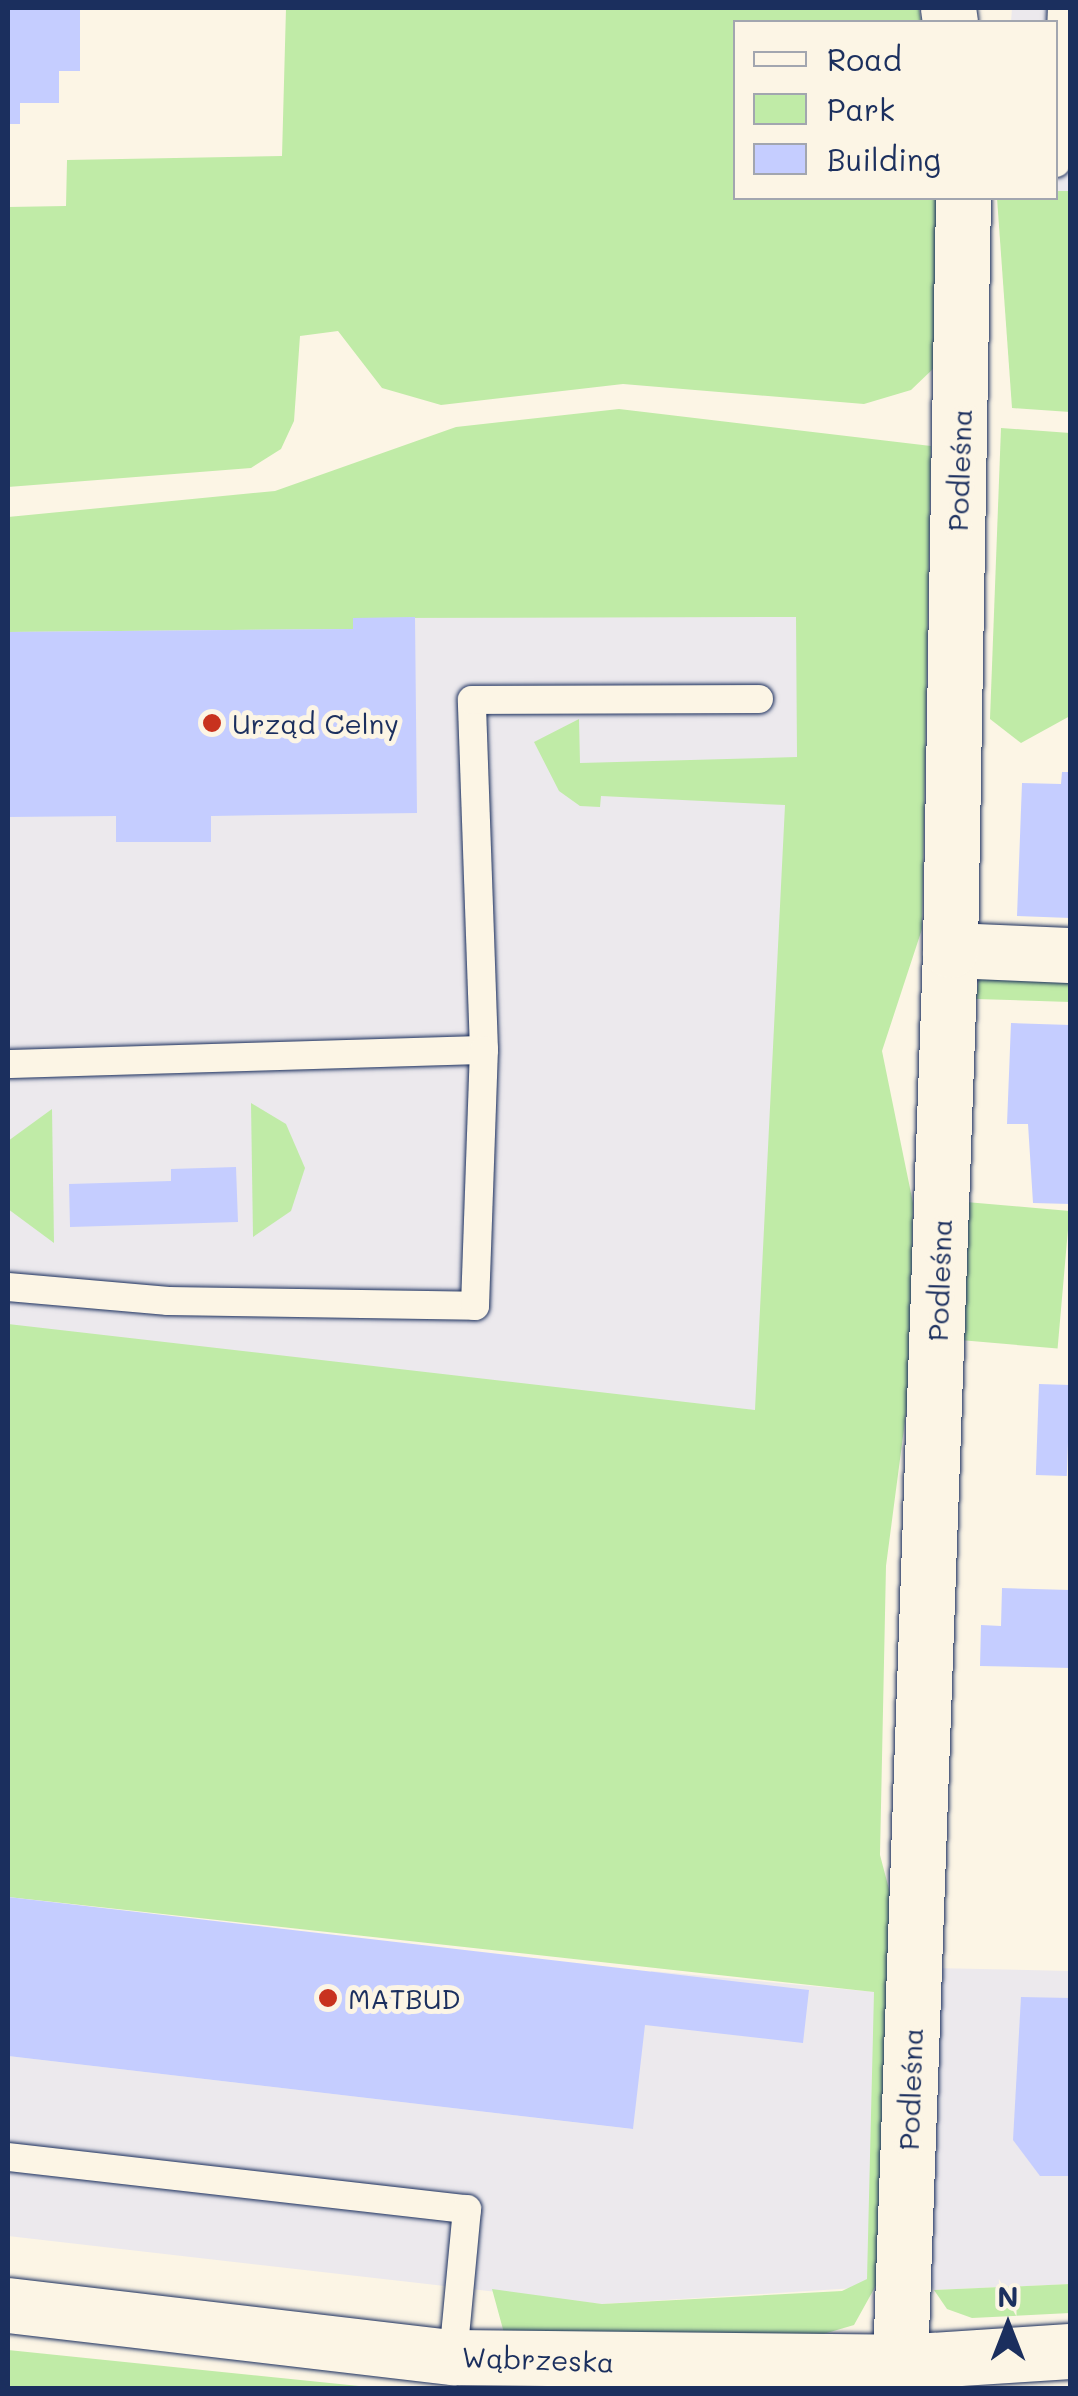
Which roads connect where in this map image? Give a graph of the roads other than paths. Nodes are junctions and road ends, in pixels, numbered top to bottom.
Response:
1 (1062, 8) edge
2 (1058, 111) edge
3 (963, 200) edge
4 (759, 699) dead end
5 (950, 950) junction
6 (1070, 955) edge
7 (484, 1050) junction
8 (8, 1064) edge
9 (8, 1287) edge
10 (8, 2157) edge
11 (8, 2305) edge
12 (1070, 2351) edge
13 (900, 2362) junction
14 (432, 2366) edge

1 - 2 lane
3 - 5 street, Podleśna
4 - 7 lane
5 - 6 street
5 - 13 street, Podleśna
7 - 8 lane
7 - 9 lane
10 - 14 lane
11 - 14 street, Wąbrzeska
12 - 13 street, Wąbrzeska
13 - 14 street, Wąbrzeska

